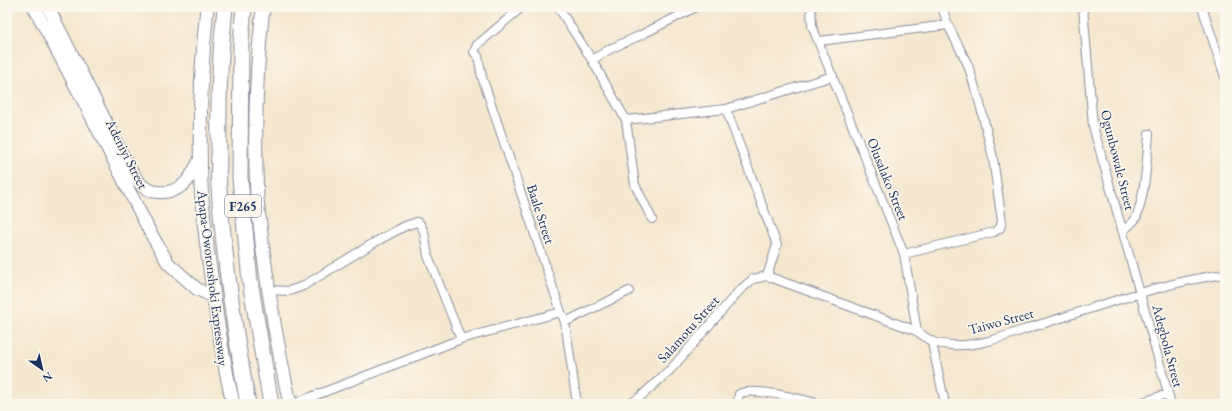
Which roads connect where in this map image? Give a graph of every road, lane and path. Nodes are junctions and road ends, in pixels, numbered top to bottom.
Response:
1 (34, 7) edge
2 (48, 7) edge
3 (207, 7) edge
4 (225, 7) edge
5 (244, 7) edge
6 (263, 7) edge
7 (522, 7) edge
8 (558, 7) edge
9 (696, 7) edge
10 (811, 7) edge
11 (942, 7) edge
12 (1083, 7) edge
13 (1202, 7) edge
14 (948, 26) junction
15 (819, 41) junction
16 (592, 60) junction
17 (833, 76) junction
18 (1225, 77) edge
19 (726, 109) junction
20 (626, 120) junction
21 (1149, 134) dead end
22 (201, 158) junction
23 (652, 218) dead end
24 (1123, 231) junction
25 (904, 254) junction
26 (1225, 274) edge
27 (767, 276) junction
28 (268, 290) junction
29 (629, 291) dead end
30 (1140, 294) junction
31 (214, 297) junction
32 (560, 312) junction
33 (565, 322) junction
34 (917, 331) junction
35 (461, 339) junction
36 (932, 343) junction
37 (1167, 394) junction
38 (737, 402) edge
39 (233, 404) edge
40 (248, 404) edge
41 (271, 404) edge
42 (290, 404) edge
43 (293, 404) edge
44 (577, 404) edge
45 (629, 404) edge
46 (820, 404) edge
47 (945, 404) edge
48 (1137, 404) edge
49 (1171, 404) edge

1 - 31 street, Adeniyi Street
2 - 22 street, Adeniyi Street
3 - 22 main road, Apapa-Oworonshoki Expressway
4 - 40 highway, Apapa-Oworonshoki Expressway / F265
5 - 41 highway, F265
6 - 28 main road
7 - 32 street, Baale Street
8 - 16 street
9 - 16 street
10 - 15 street, Olusalako Street
11 - 14 street
12 - 24 street, Ogunbowale Street
13 - 18 street
14 - 15 street
14 - 25 street
15 - 17 street, Olusalako Street
16 - 20 street
17 - 19 street
17 - 25 street, Olusalako Street
19 - 20 street
19 - 27 street
20 - 23 street
21 - 24 street
22 - 31 main road, Apapa-Oworonshoki Expressway
24 - 30 street, Ogunbowale Street
25 - 34 street, Olusalako Street
26 - 30 street, Taiwo Street
27 - 34 street
27 - 45 street, Salamotu Street
28 - 35 street
28 - 42 main road
29 - 33 street
30 - 36 street, Taiwo Street
30 - 37 street, Adegbola Street
31 - 39 main road, Apapa-Oworonshoki Expressway
32 - 33 street, Baale Street
32 - 35 street
33 - 44 street, Baale Street
34 - 36 street
35 - 43 street
36 - 47 street
37 - 48 street
37 - 49 street, Adegbola Street
38 - 46 street

